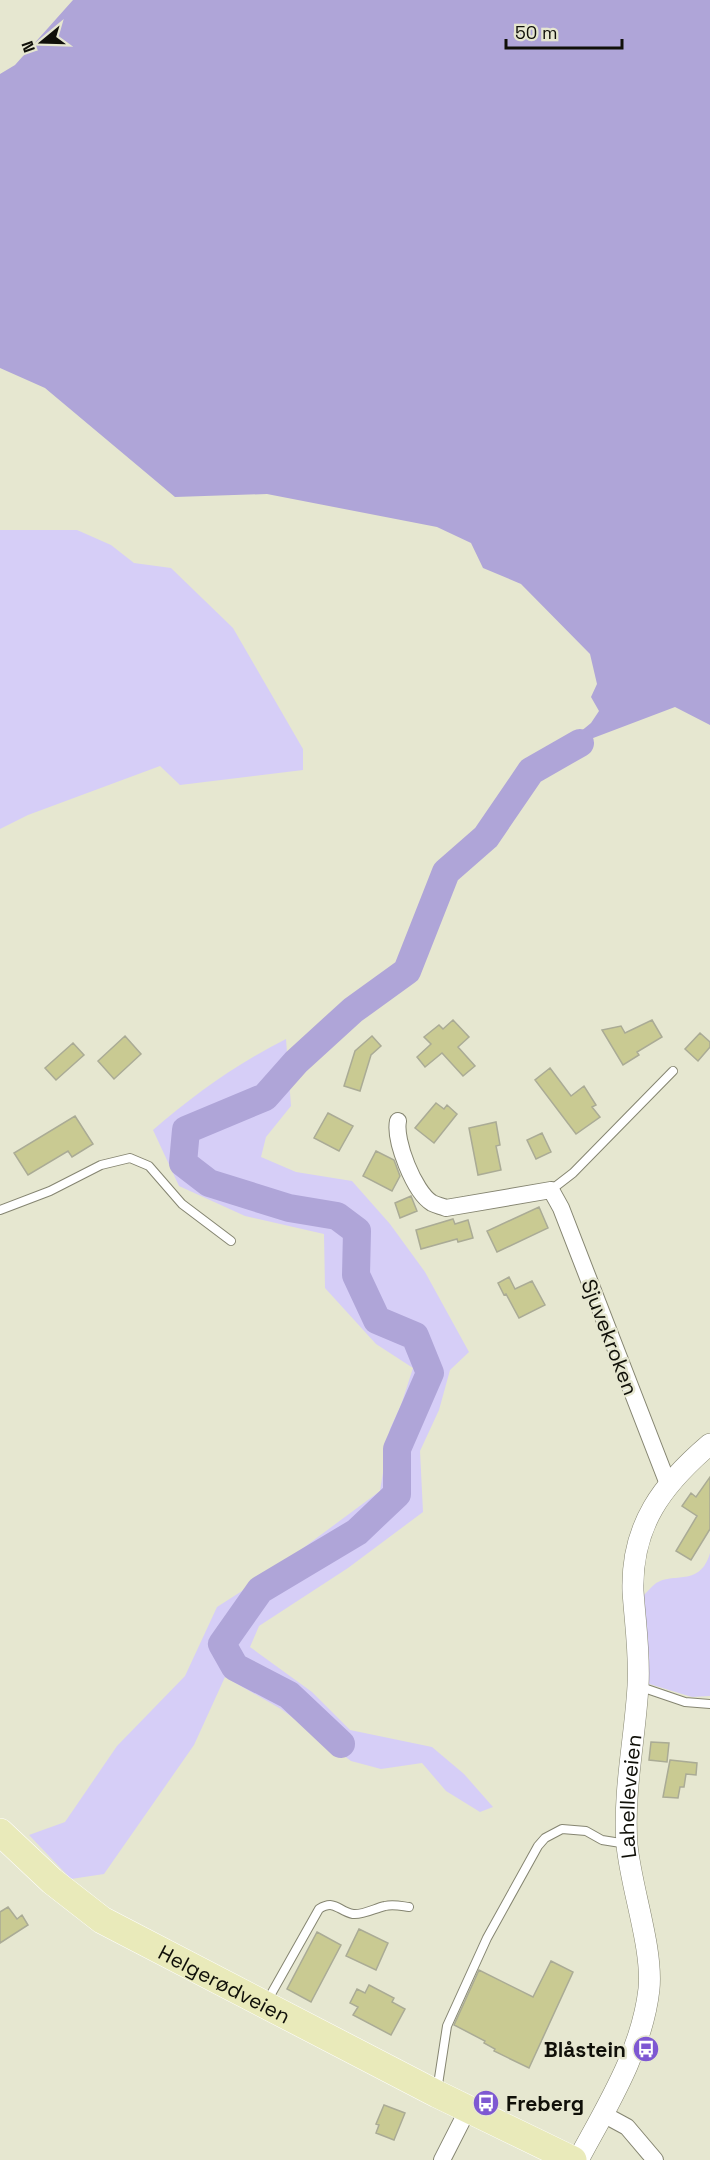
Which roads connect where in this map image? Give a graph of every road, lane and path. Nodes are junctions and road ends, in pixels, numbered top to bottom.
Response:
1 (673, 1071) dead end
2 (398, 1121) dead end
3 (551, 1190) junction
4 (0, 1210) edge
5 (231, 1241) dead end
6 (710, 1444) edge
7 (668, 1484) junction
8 (638, 1686) junction
9 (710, 1704) edge
10 (0, 1832) edge
11 (627, 1845) junction
12 (409, 1907) dead end
13 (264, 2006) junction
14 (436, 2094) junction
15 (468, 2109) junction
16 (603, 2114) junction
17 (442, 2160) edge
18 (573, 2160) edge
19 (578, 2160) edge
20 (655, 2160) edge

1 - 3 lane
2 - 3 street
3 - 7 street, Sjuvekroken
4 - 5 lane
6 - 7 street, Lahelleveien
7 - 8 street, Lahelleveien
8 - 9 lane
8 - 11 street, Lahelleveien
10 - 13 main road, Helgerødveien
11 - 14 lane
11 - 16 street, Lahelleveien
12 - 13 lane
13 - 14 main road, Helgerødveien
14 - 15 main road, Helgerødveien
15 - 17 street
15 - 18 main road, Helgerødveien
16 - 19 street, Lahelleveien
16 - 20 street

